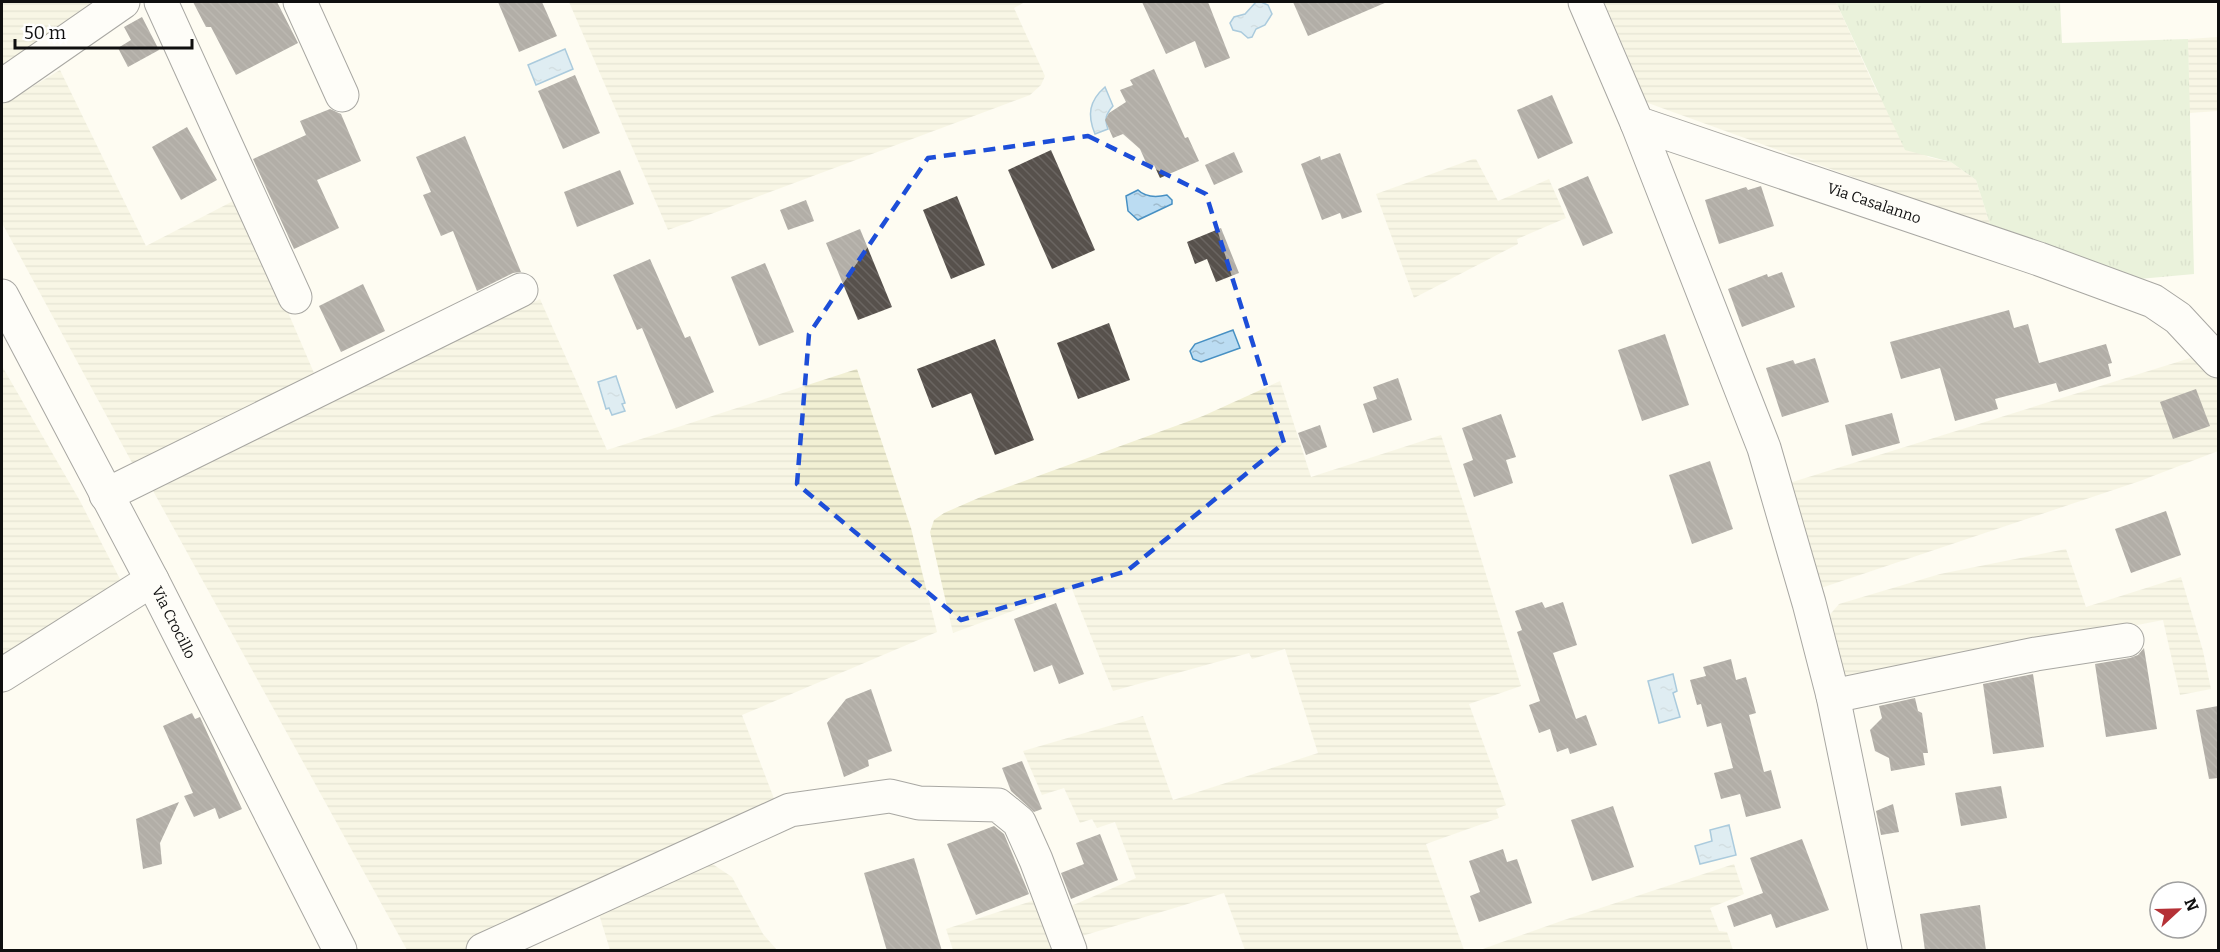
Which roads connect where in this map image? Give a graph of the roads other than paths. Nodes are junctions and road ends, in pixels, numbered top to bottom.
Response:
1 (123, 2) edge
2 (161, 2) edge
3 (300, 2) edge
4 (1585, 2) edge
5 (2, 86) edge
6 (342, 95) dead end
7 (1637, 123) junction
8 (521, 290) dead end
9 (2, 296) edge
10 (295, 297) dead end
11 (2218, 361) edge
12 (106, 495) junction
13 (152, 580) junction
14 (2127, 640) dead end
15 (2, 675) edge
16 (1833, 696) junction
17 (340, 951) edge
18 (483, 951) edge
19 (1071, 951) edge
20 (1885, 951) edge

1 - 5 street
2 - 10 street
3 - 6 street
4 - 7 street
7 - 11 street, Via Casalanno
7 - 16 street
8 - 12 street
9 - 12 street, Via Crocillo
12 - 13 street, Via Crocillo
13 - 15 street
13 - 17 street, Via Crocillo
14 - 16 street
16 - 20 street
18 - 19 street

